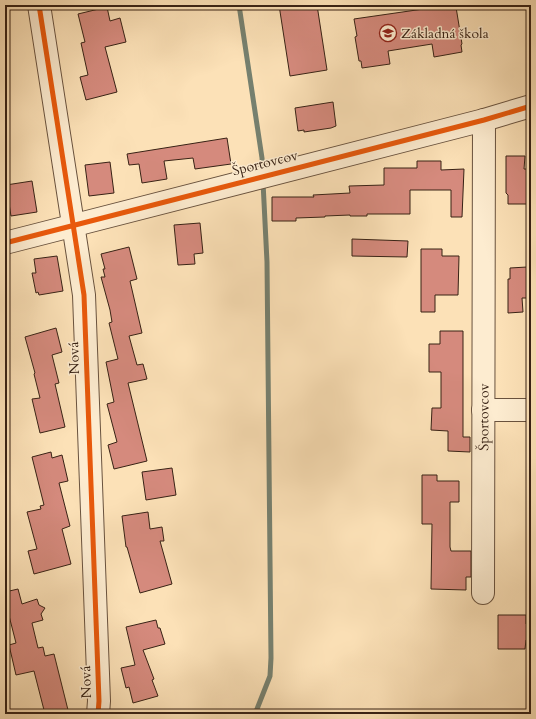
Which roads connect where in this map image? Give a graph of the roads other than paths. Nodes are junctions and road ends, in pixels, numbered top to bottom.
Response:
1 (39, 5) edge
2 (531, 106) edge
3 (484, 120) junction
4 (73, 226) junction
5 (5, 243) edge
6 (483, 410) junction
7 (531, 410) edge
8 (483, 593) dead end
9 (98, 714) edge

1 - 4 street, Nová
2 - 3 street, Športovcov
3 - 4 street, Športovcov
3 - 6 street, Športovcov
4 - 5 street, Športovcov
4 - 9 street, Nová
6 - 7 street
6 - 8 street, Športovcov

